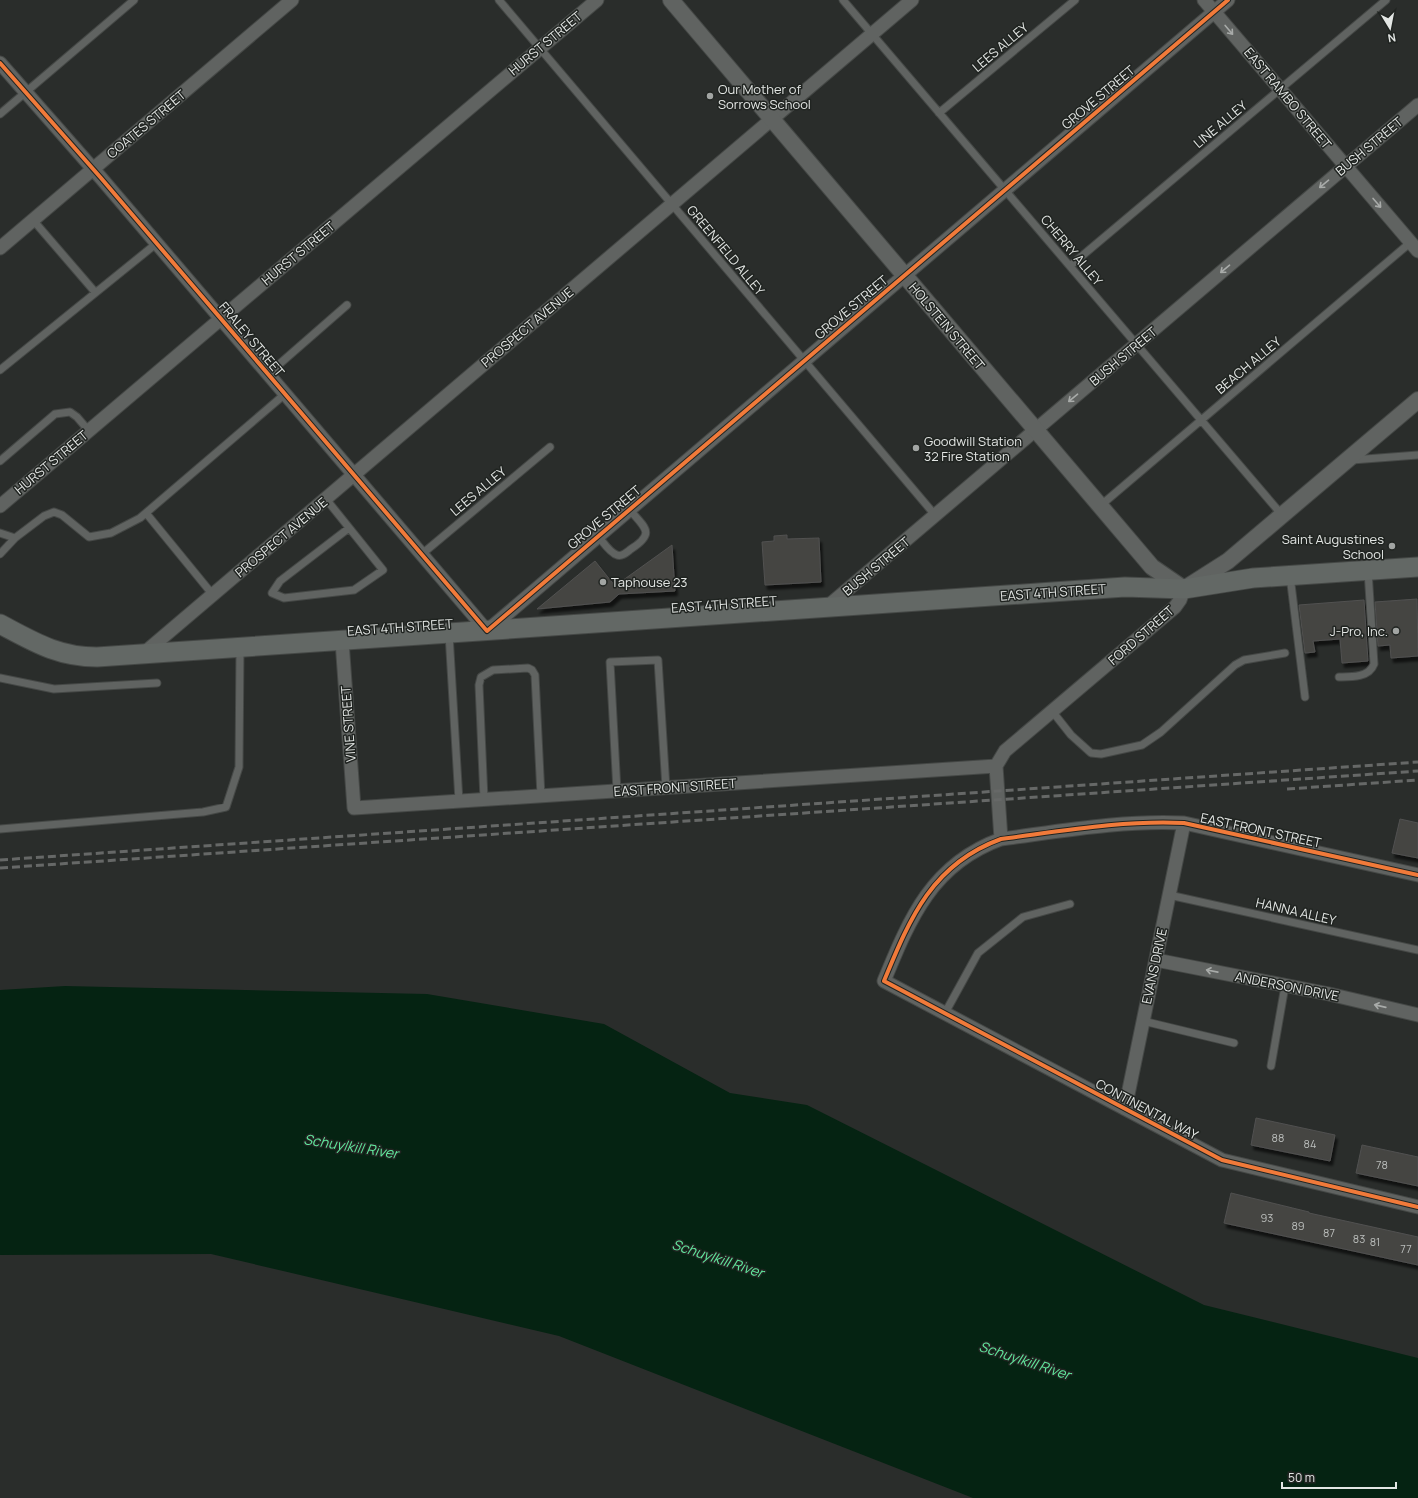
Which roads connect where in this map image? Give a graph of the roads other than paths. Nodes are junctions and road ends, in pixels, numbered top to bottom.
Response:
1 (134, 0) edge
2 (292, 0) edge
3 (499, 0) edge
4 (597, 0) edge
5 (671, 0) edge
6 (843, 0) edge
7 (912, 0) edge
8 (1075, 0) edge
9 (1204, 0) edge
10 (1228, 0) edge
11 (1386, 0) edge
12 (1214, 12) junction
13 (872, 34) junction
14 (540, 48) junction
15 (0, 63) edge
16 (1280, 89) junction
17 (26, 92) junction
18 (1418, 105) edge
19 (939, 113) junction
20 (0, 114) edge
21 (772, 119) junction
22 (1346, 166) junction
23 (93, 169) junction
24 (1004, 189) junction
25 (672, 204) junction
26 (33, 220) junction
27 (157, 243) junction
28 (1414, 247) edge
29 (0, 248) edge
30 (1070, 266) junction
31 (904, 275) junction
32 (94, 292) junction
33 (347, 305) dead end
34 (221, 318) junction
35 (1136, 344) junction
36 (804, 360) junction
37 (0, 370) edge
38 (268, 374) junction
39 (285, 394) junction
40 (1418, 400) edge
41 (1201, 420) junction
42 (1036, 430) junction
43 (88, 431) junction
44 (550, 447) dead end
45 (1418, 455) edge
46 (1347, 460) junction
47 (0, 461) edge
48 (354, 475) junction
49 (326, 498) junction
50 (0, 506) edge
51 (1100, 506) junction
52 (629, 509) junction
53 (146, 513) junction
54 (935, 515) junction
55 (1282, 515) junction
56 (349, 528) junction
57 (0, 533) edge
58 (598, 536) junction
59 (14, 538) junction
60 (0, 554) edge
61 (422, 554) junction
62 (1418, 567) edge
63 (1368, 570) junction
64 (1290, 576) junction
65 (1184, 589) junction
66 (213, 595) junction
67 (827, 607) junction
68 (0, 624) edge
69 (487, 631) junction
70 (449, 633) junction
71 (342, 641) junction
72 (240, 647) junction
73 (1284, 653) dead end
74 (143, 654) junction
75 (1339, 677) dead end
76 (0, 678) edge
77 (157, 684) dead end
78 (1305, 697) dead end
79 (1052, 711) junction
80 (996, 766) junction
81 (666, 788) junction
82 (618, 791) junction
83 (541, 796) junction
84 (484, 799) junction
85 (459, 801) junction
86 (354, 808) joint
87 (1184, 823) junction
88 (0, 829) edge
89 (1001, 839) junction
90 (1418, 875) edge
91 (1169, 895) junction
92 (1070, 904) dead end
93 (1418, 950) edge
94 (1156, 960) junction
95 (884, 981) joint
96 (1285, 986) junction
97 (946, 1013) junction
98 (1418, 1015) edge
99 (1143, 1021) junction
100 (1234, 1044) dead end
101 (1271, 1066) dead end
102 (1125, 1109) junction
103 (1418, 1207) edge

1 - 17 lane
2 - 23 street, COATES STREET
3 - 14 lane, GREENFIELD ALLEY
4 - 14 street, HURST STREET
5 - 21 street, HOLSTEIN STREET
6 - 13 lane, CHERRY ALLEY
7 - 13 street, PROSPECT AVENUE
8 - 19 lane, LEES ALLEY
9 - 12 street, EAST RAMBO STREET
10 - 12 street, GROVE STREET
11 - 16 lane, LINE ALLEY
12 -> 16 street, EAST RAMBO STREET
12 - 24 street, GROVE STREET
13 - 19 lane, CHERRY ALLEY
13 - 21 street, PROSPECT AVENUE
14 - 25 lane, GREENFIELD ALLEY
14 - 34 street, HURST STREET
15 - 17 street, FRALEY STREET
16 - 22 street, EAST RAMBO STREET
16 - 30 lane, LINE ALLEY
17 - 20 lane
17 - 23 street, FRALEY STREET
18 - 22 street, BUSH STREET
19 - 24 lane, CHERRY ALLEY
21 - 25 street, PROSPECT AVENUE
21 - 31 street, HOLSTEIN STREET
22 -> 28 street, EAST RAMBO STREET
22 -> 35 street, BUSH STREET
23 - 26 street, COATES STREET
23 - 27 street, FRALEY STREET
24 - 30 lane, CHERRY ALLEY
24 - 31 street, GROVE STREET
25 - 36 lane, GREENFIELD ALLEY
25 - 48 street, PROSPECT AVENUE
26 - 29 street, COATES STREET
26 - 32 lane
27 - 32 lane
27 - 34 street, FRALEY STREET
28 - 41 lane, BEACH ALLEY
30 - 35 lane, CHERRY ALLEY
31 - 36 street, GROVE STREET
31 - 42 street, HOLSTEIN STREET
32 - 37 lane
33 - 38 lane
34 - 38 street, FRALEY STREET
34 - 43 street, HURST STREET
35 - 41 lane, CHERRY ALLEY
35 -> 42 street, BUSH STREET
36 - 52 street, GROVE STREET
36 - 54 lane, GREENFIELD ALLEY
38 - 39 street, FRALEY STREET
39 - 48 street, FRALEY STREET
39 - 53 lane
40 - 46 street
41 - 51 lane, BEACH ALLEY
41 - 55 lane, CHERRY ALLEY
42 - 51 street, HOLSTEIN STREET
42 - 54 street, BUSH STREET
43 - 47 lane
43 - 50 street, HURST STREET
44 - 61 lane, LEES ALLEY
45 - 46 lane
46 - 55 street
48 - 49 street, PROSPECT AVENUE
48 - 61 street, FRALEY STREET
49 - 56 lane
49 - 66 street, PROSPECT AVENUE
51 - 65 street, HOLSTEIN STREET
52 - 58 street, GROVE STREET
52 - 58 lane
53 - 59 lane
53 - 66 lane
54 - 67 street, BUSH STREET
55 - 65 street
56 - 56 lane
57 - 59 lane
58 - 69 street, GROVE STREET
59 - 60 lane
61 - 69 street, FRALEY STREET
62 - 63 main road, EAST 4TH STREET
63 - 64 main road, EAST 4TH STREET
63 - 75 lane
64 - 65 main road, EAST 4TH STREET
64 - 78 lane
65 - 67 main road, EAST 4TH STREET
65 - 79 street, FORD STREET
66 - 74 street, PROSPECT AVENUE
67 - 69 main road, EAST 4TH STREET
68 - 74 main road, EAST 4TH STREET
69 - 70 main road, EAST 4TH STREET
70 - 71 main road, EAST 4TH STREET
70 - 85 lane
71 - 72 main road, EAST 4TH STREET
71 - 86 street, VINE STREET
72 - 74 main road, EAST 4TH STREET
72 - 88 lane
73 - 79 lane
76 - 77 lane
79 - 80 street, FORD STREET
80 - 81 street, EAST FRONT STREET
80 - 89 street
81 - 82 street, EAST FRONT STREET
81 - 82 lane
82 - 83 street, EAST FRONT STREET
83 - 84 street, EAST FRONT STREET
83 - 84 lane
84 - 85 street, EAST FRONT STREET
85 - 86 street, EAST FRONT STREET
87 - 89 street, EAST FRONT STREET
87 - 90 street, EAST FRONT STREET
87 - 91 street, EVANS DRIVE
89 - 95 street, EAST FRONT STREET
91 - 93 lane, HANNA ALLEY
91 - 94 street, EVANS DRIVE
92 - 97 lane
96 -> 94 street, ANDERSON DRIVE
94 - 99 street, EVANS DRIVE
95 - 97 street, CONTINENTAL WAY
98 -> 96 street, ANDERSON DRIVE
96 - 101 lane
97 - 102 street, CONTINENTAL WAY
99 - 100 lane
99 - 102 street, EVANS DRIVE
102 - 103 street, CONTINENTAL WAY

